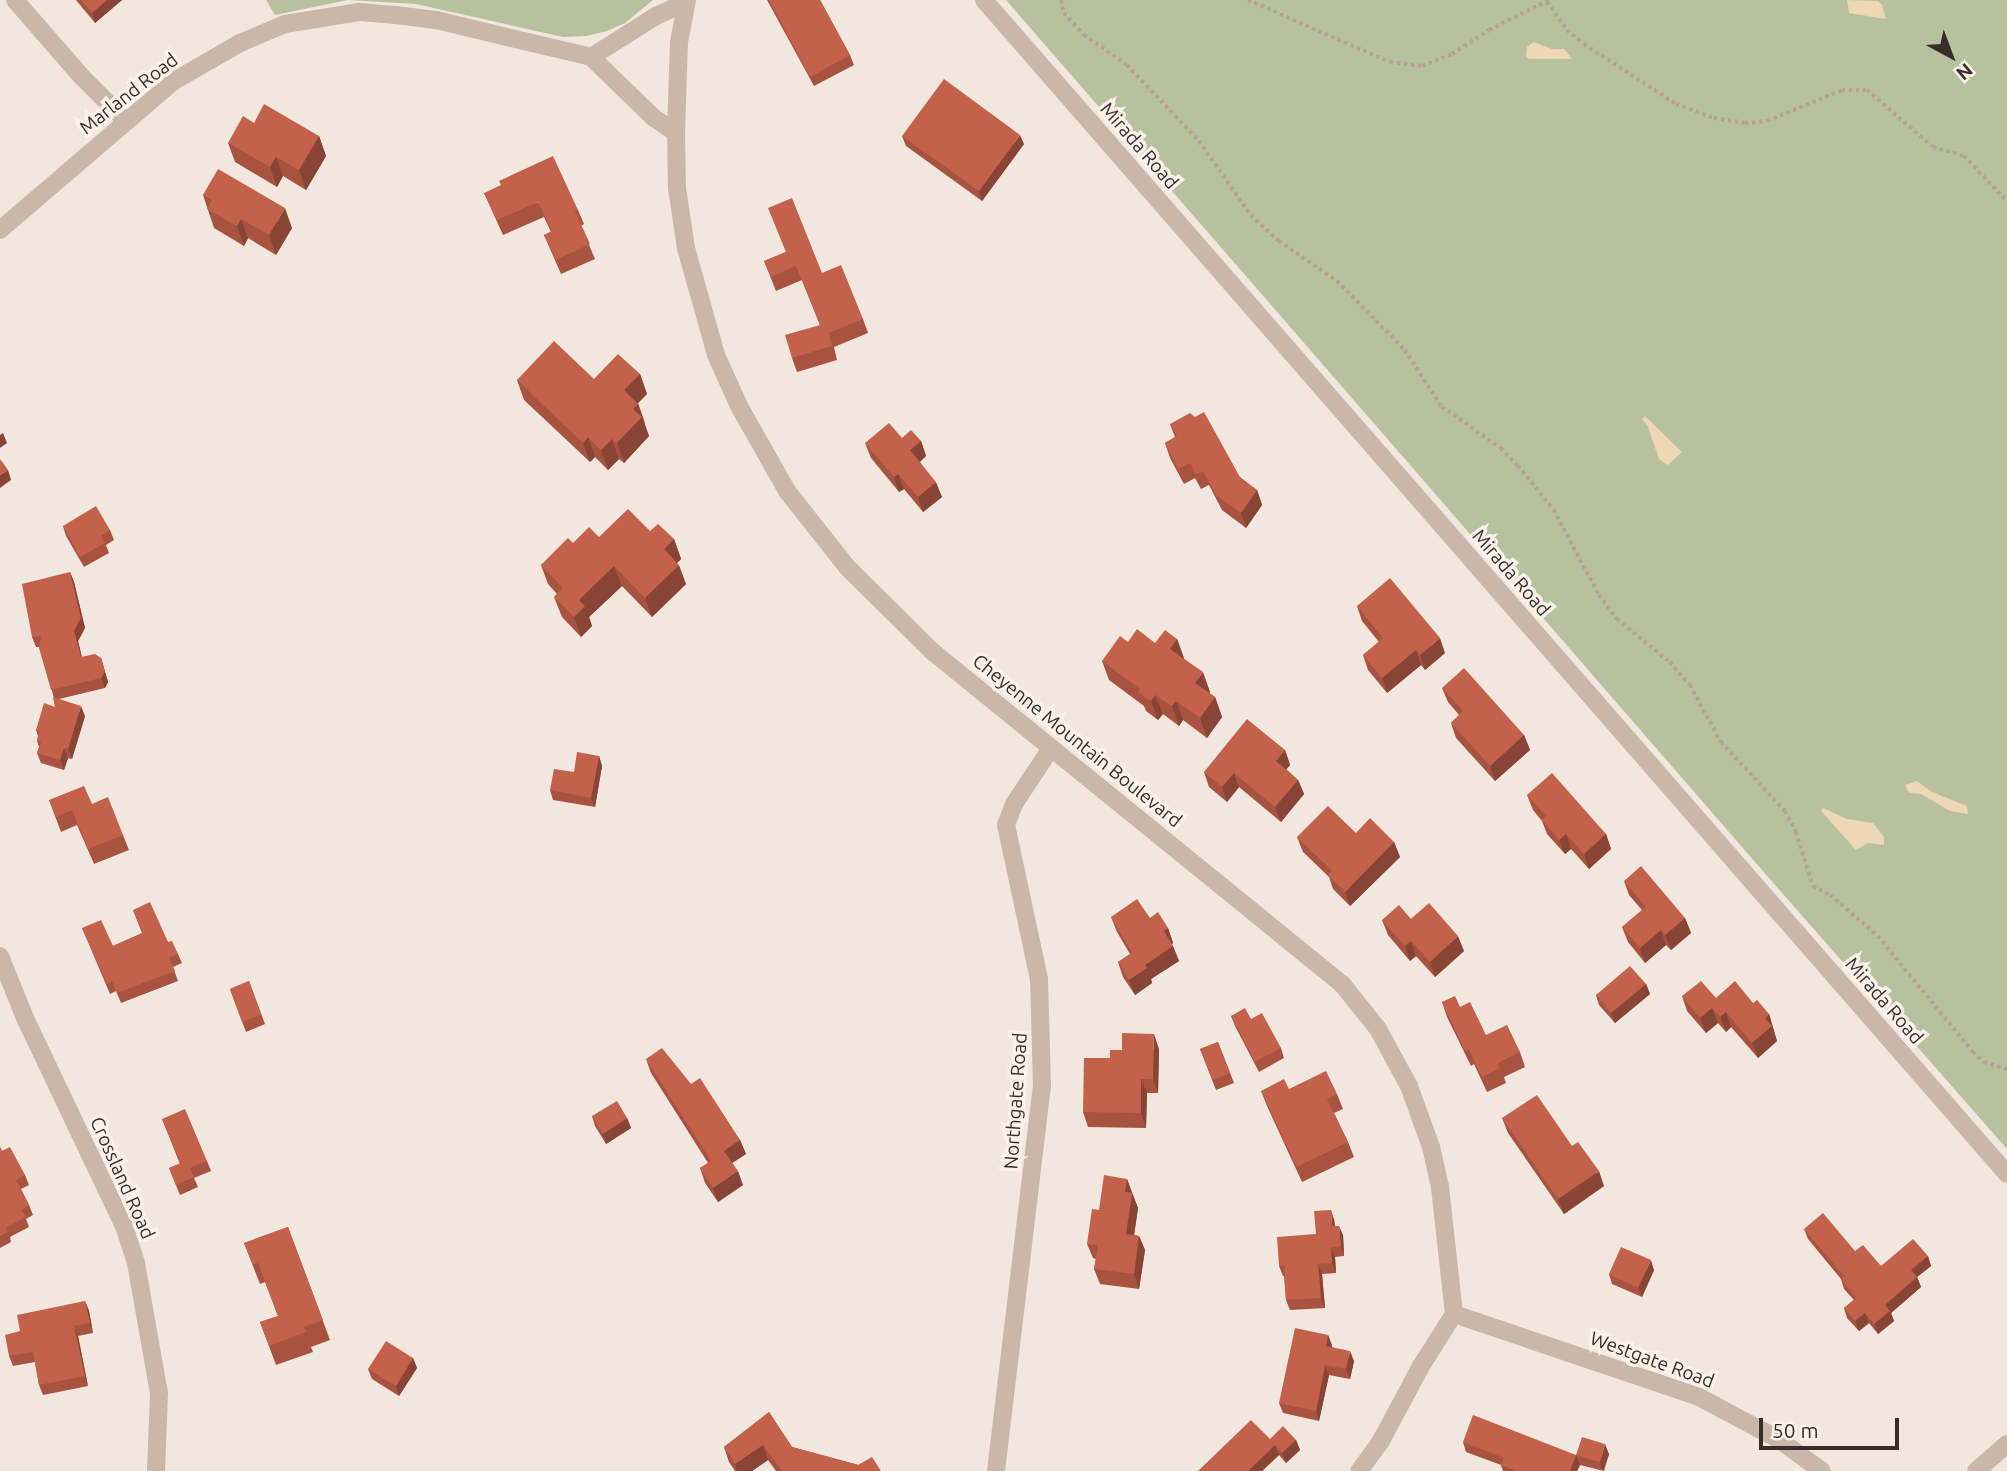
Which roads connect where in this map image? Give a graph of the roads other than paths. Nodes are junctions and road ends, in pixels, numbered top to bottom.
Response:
1 (15, 0) edge
2 (984, 0) edge
3 (686, 1) edge
4 (591, 57) junction
5 (126, 121) junction
6 (676, 133) junction
7 (0, 230) edge
8 (1051, 748) junction
9 (0, 956) edge
10 (2007, 1174) edge
11 (1454, 1314) junction
12 (2007, 1444) edge
13 (156, 1471) edge
14 (996, 1471) edge
15 (1359, 1471) edge
16 (1822, 1471) edge
17 (1976, 1471) edge

1 - 5 street
2 - 10 street, Mirada Road
3 - 4 street
3 - 6 street, Cheyenne Mountain Boulevard
4 - 5 street, Marland Road
4 - 6 street
5 - 7 street, Marland Road
6 - 8 street, Cheyenne Mountain Boulevard
8 - 11 street, Cheyenne Mountain Boulevard
8 - 14 street, Northgate Road
9 - 13 street, Crossland Road
11 - 15 street
11 - 16 street, Westgate Road
12 - 17 street

